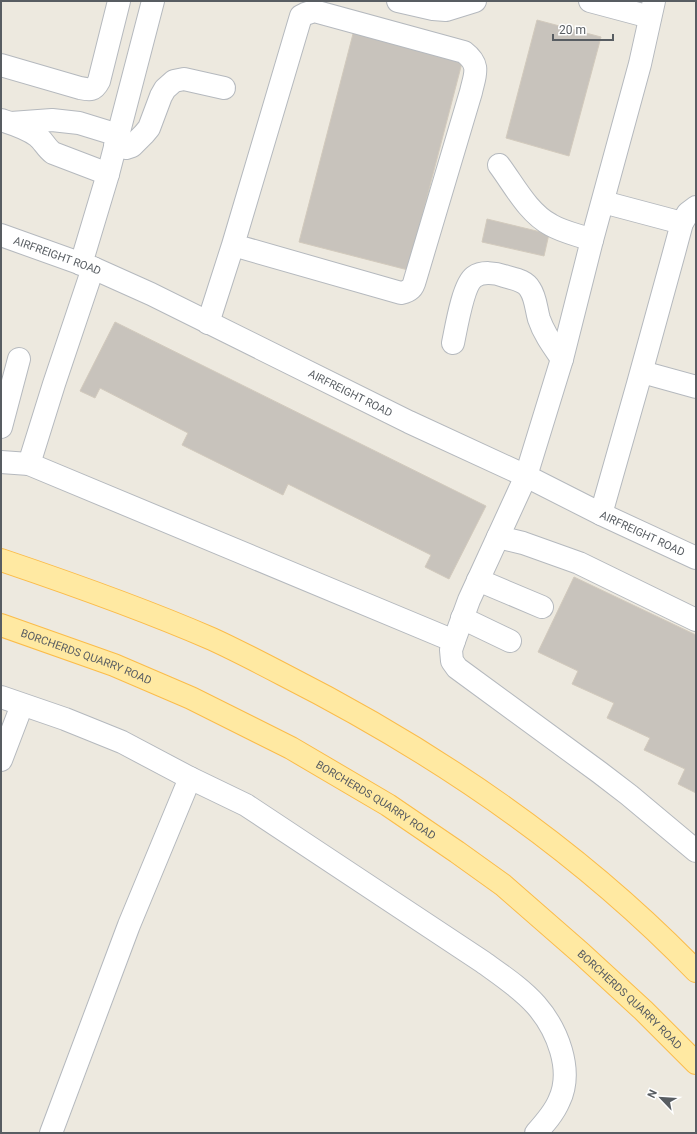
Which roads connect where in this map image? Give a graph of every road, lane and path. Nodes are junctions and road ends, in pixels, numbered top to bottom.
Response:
1 (119, 1) edge
2 (153, 1) edge
3 (398, 1) edge
4 (475, 1) edge
5 (590, 1) edge
6 (652, 9) edge
7 (1, 65) edge
8 (224, 88) dead end
9 (6, 122) edge
10 (113, 154) junction
11 (499, 165) dead end
12 (603, 202) junction
13 (689, 215) edge
14 (1, 235) edge
15 (592, 240) junction
16 (233, 245) junction
17 (87, 266) junction
18 (208, 323) junction
19 (453, 343) dead end
20 (19, 359) dead end
21 (562, 359) junction
22 (642, 372) junction
23 (696, 387) edge
24 (1, 427) edge
25 (1, 462) edge
26 (29, 464) junction
27 (526, 476) junction
28 (601, 514) junction
29 (498, 537) junction
30 (696, 558) edge
31 (1, 560) edge
32 (478, 580) junction
33 (542, 607) dead end
34 (462, 618) junction
35 (696, 620) edge
36 (1, 625) edge
37 (454, 641) junction
38 (510, 641) dead end
39 (1, 697) edge
40 (22, 705) junction
41 (1, 760) edge
42 (190, 778) junction
43 (696, 851) edge
44 (677, 951) junction
45 (696, 964) edge
46 (696, 971) edge
47 (696, 1063) edge
48 (51, 1133) edge
49 (536, 1133) edge

1 - 7 lane
2 - 10 lane
3 - 4 lane
5 - 6 lane
6 - 12 lane
8 - 10 lane
9 - 10 lane
9 - 10 lane
10 - 17 lane
11 - 15 lane
12 - 13 lane
12 - 15 lane
13 - 22 lane
14 - 17 lane, AIRFREIGHT ROAD
15 - 21 lane
16 - 16 lane
16 - 18 lane
17 - 18 lane, AIRFREIGHT ROAD
17 - 26 lane
18 - 27 lane, AIRFREIGHT ROAD
19 - 21 lane
20 - 24 lane
21 - 27 lane
22 - 23 lane
22 - 28 lane
25 - 26 lane
26 - 37 lane
27 - 28 lane, AIRFREIGHT ROAD
27 - 29 lane
28 - 30 lane, AIRFREIGHT ROAD
29 - 32 lane
29 - 35 lane
31 - 44 main road
32 - 33 lane
32 - 34 lane
34 - 37 lane
34 - 38 lane
36 - 47 main road, BORCHERDS QUARRY ROAD
37 - 43 lane
39 - 40 lane
40 - 41 lane
40 - 42 lane
42 - 48 lane
42 - 49 lane
44 - 45 main road
44 - 46 main road

